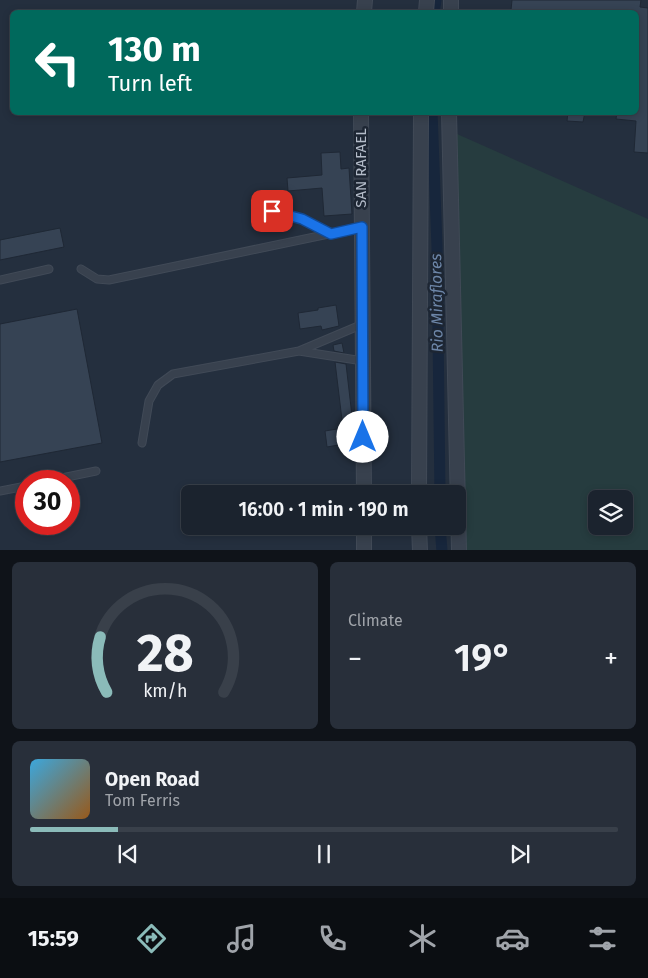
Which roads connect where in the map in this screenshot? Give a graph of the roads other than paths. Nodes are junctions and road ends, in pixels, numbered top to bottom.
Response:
1 (361, 115) edge
2 (420, 115) edge
3 (449, 115) edge
4 (272, 211) dead end
5 (362, 227) junction
6 (331, 234) junction
7 (50, 269) dead end
8 (81, 269) dead end
9 (0, 280) edge
10 (363, 324) junction
11 (299, 351) junction
12 (363, 361) junction
13 (142, 443) dead end
14 (96, 471) dead end
15 (80, 474) edge
16 (364, 485) edge
17 (419, 485) edge
18 (15, 488) edge
19 (0, 491) edge
20 (364, 535) edge
21 (420, 535) edge
22 (364, 550) edge
23 (420, 550) edge
24 (459, 550) edge

1 - 5 street, SAN RAFAEL
2 - 17 street
3 - 24 street
4 - 6 lane
5 - 6 lane
5 - 10 street, SAN RAFAEL
6 - 8 lane
7 - 9 lane
10 - 11 lane
10 - 12 street, SAN RAFAEL
11 - 12 lane
11 - 13 lane
12 - 16 street, SAN RAFAEL
14 - 15 lane
18 - 19 lane
20 - 22 street
21 - 23 street

